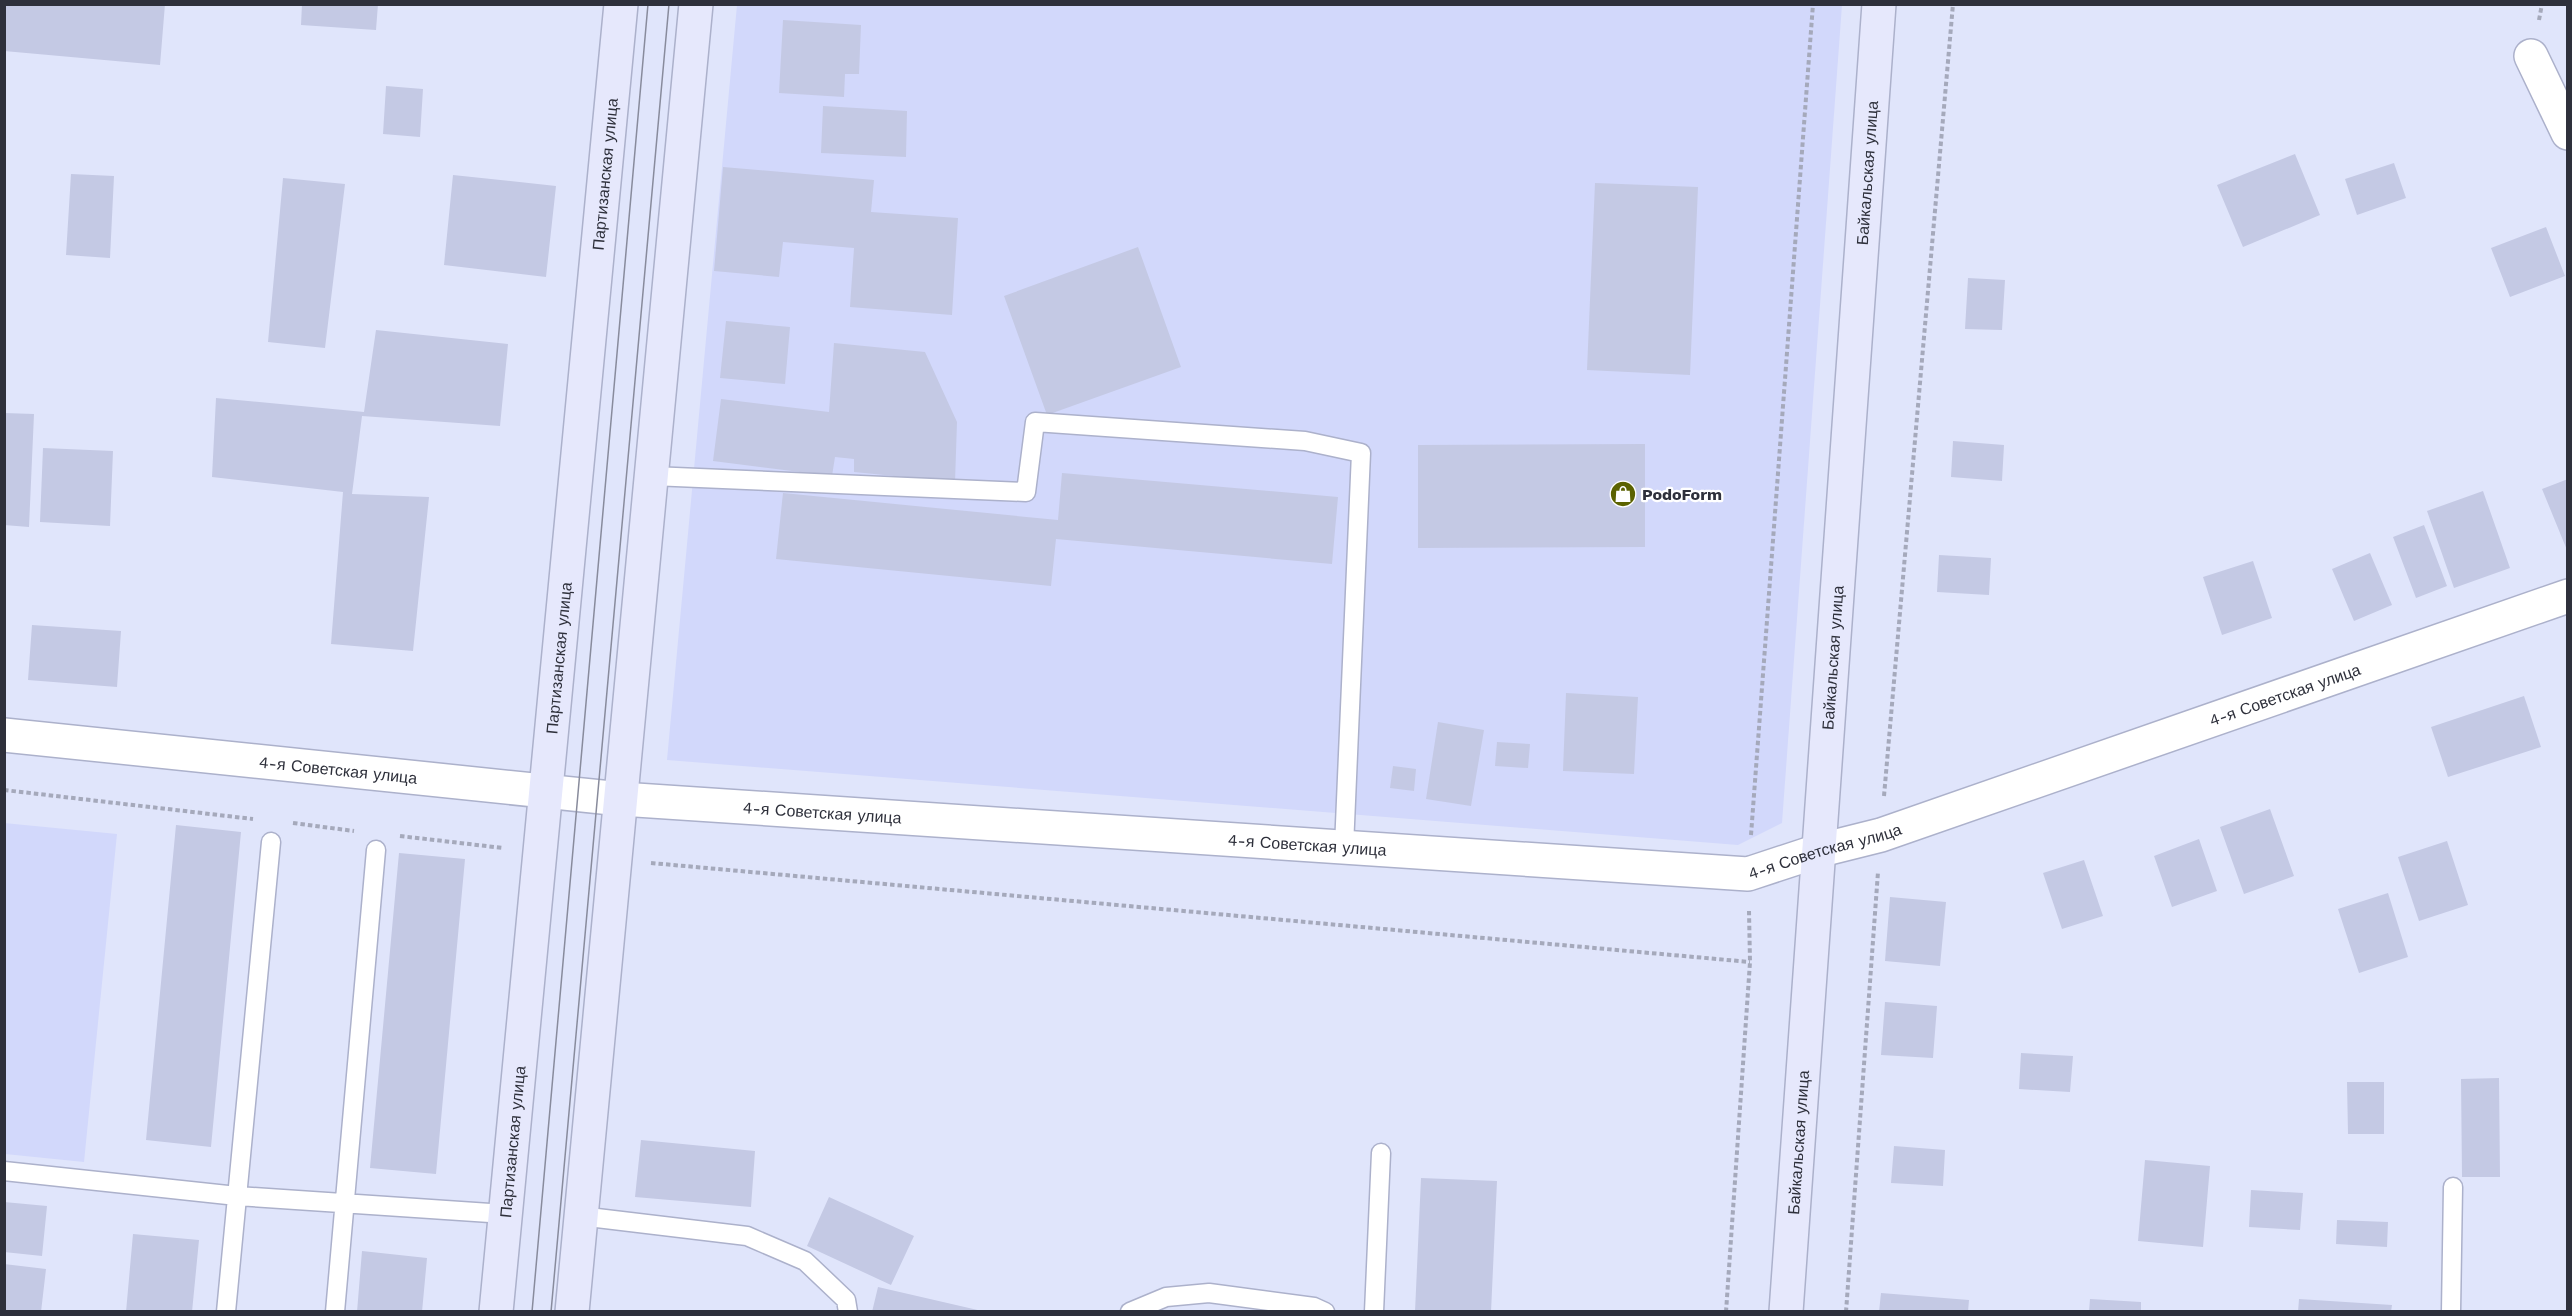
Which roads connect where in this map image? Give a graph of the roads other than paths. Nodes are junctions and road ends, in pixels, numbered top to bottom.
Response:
1 (621, 4) edge
2 (696, 4) edge
3 (1879, 4) edge
4 (2531, 56) dead end
5 (2568, 133) edge
6 (652, 476) junction
7 (2568, 596) edge
8 (4, 735) edge
9 (544, 790) junction
10 (621, 799) junction
11 (271, 842) dead end
12 (1344, 847) junction
13 (376, 850) dead end
14 (1821, 850) junction
15 (1382, 1153) dead end
16 (4, 1171) edge
17 (2453, 1187) dead end
18 (237, 1196) junction
19 (345, 1203) junction
20 (505, 1214) junction
21 (580, 1216) junction
22 (226, 1311) edge
23 (335, 1311) edge
24 (496, 1311) edge
25 (572, 1311) edge
26 (849, 1311) edge
27 (1130, 1311) edge
28 (1325, 1311) edge
29 (1374, 1311) edge
30 (1786, 1311) edge
31 (2451, 1311) edge

1 - 9 street, Партизанская улица
2 - 6 street
3 - 14 street, Байкальская улица
4 - 5 street
6 - 10 street
6 - 12 lane
7 - 14 street, 4-я Советская улица
8 - 9 street, 4-я Советская улица
9 - 10 street, 4-я Советская улица
9 - 20 street, Партизанская улица
10 - 12 street, 4-я Советская улица
10 - 21 street
11 - 18 lane
12 - 14 street, 4-я Советская улица
13 - 19 lane
14 - 30 street, Байкальская улица
15 - 29 lane
16 - 18 lane
17 - 31 lane
18 - 19 lane
18 - 22 lane
19 - 20 lane
19 - 23 lane
20 - 24 street, Партизанская улица
21 - 25 street
21 - 26 lane
27 - 28 lane

